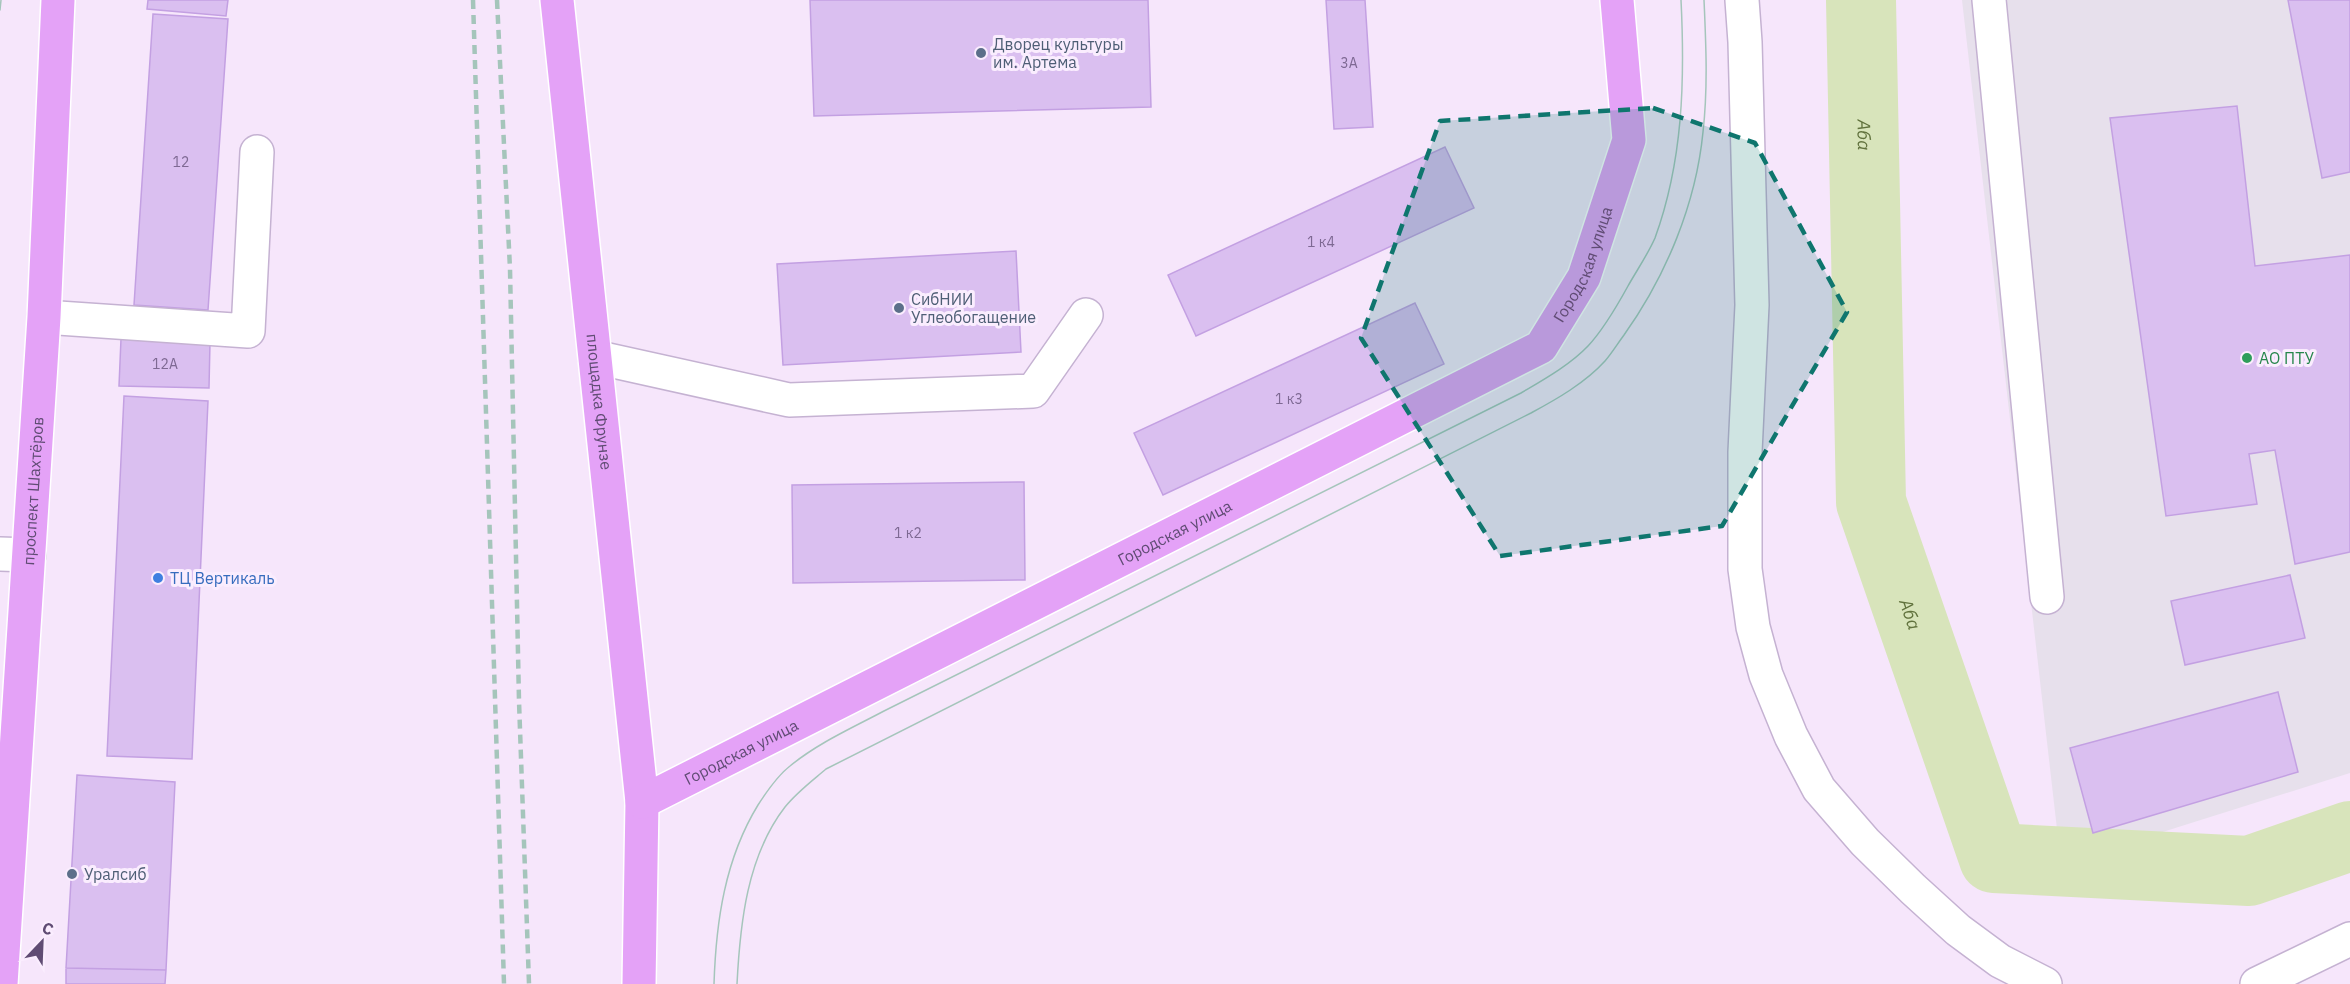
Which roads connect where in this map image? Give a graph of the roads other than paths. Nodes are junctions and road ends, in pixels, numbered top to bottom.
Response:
1 (58, 0) edge
2 (557, 0) edge
3 (1617, 0) edge
4 (1742, 0) edge
5 (1989, 0) edge
6 (257, 152) dead end
7 (1086, 315) dead end
8 (44, 317) junction
9 (595, 357) junction
10 (14, 554) edge
11 (2048, 597) dead end
12 (642, 802) junction
13 (2350, 939) edge
14 (2, 984) edge
15 (639, 984) edge
16 (2045, 984) edge
17 (2257, 984) edge

1 - 8 main road, проспект Шахтёров
2 - 9 main road, площадка Фрунзе
3 - 12 main road, Городская улица
4 - 16 street
5 - 11 street
6 - 8 street
7 - 9 street
8 - 10 main road, проспект Шахтёров
9 - 12 main road, площадка Фрунзе
10 - 14 main road, проспект Шахтёров
12 - 15 main road
13 - 17 street

